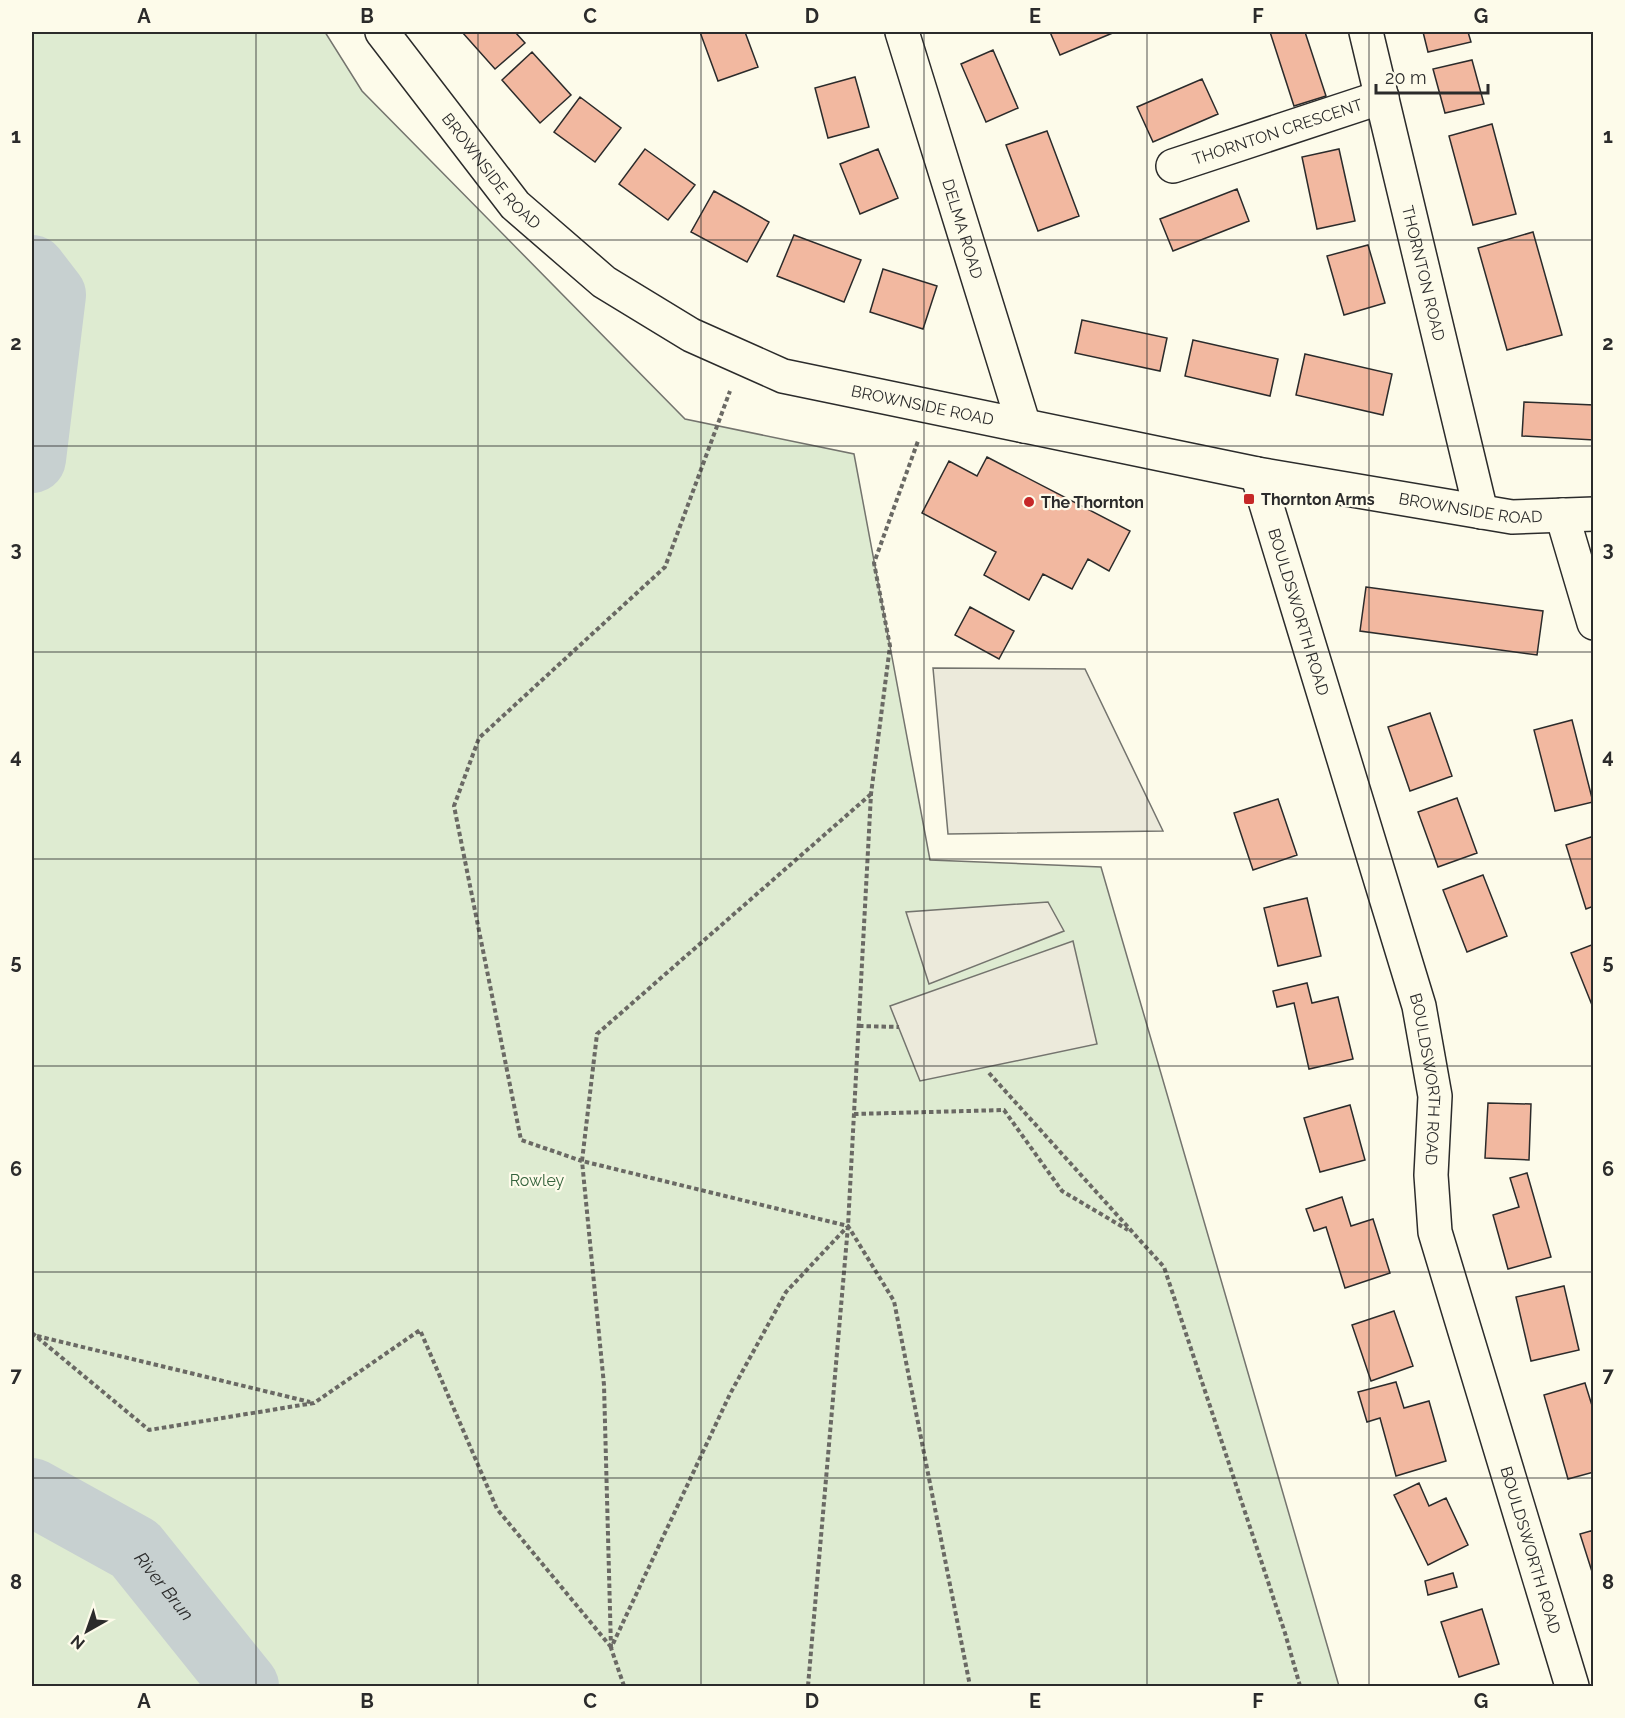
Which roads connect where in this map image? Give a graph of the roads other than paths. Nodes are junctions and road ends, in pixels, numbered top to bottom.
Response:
1 (382, 32) edge
2 (902, 32) edge
3 (1366, 32) edge
4 (1382, 97) junction
5 (1173, 166) dead end
6 (1024, 426) junction
7 (1257, 474) junction
8 (1481, 512) junction
9 (1578, 515) edge
10 (1593, 623) edge
11 (1572, 1686) edge

1 - 6 street, BROWNSIDE ROAD
2 - 6 street, DELMA ROAD
3 - 4 street, THORNTON ROAD
4 - 5 street, THORNTON CRESCENT
4 - 8 street, THORNTON ROAD
6 - 7 street, BROWNSIDE ROAD
7 - 8 street, BROWNSIDE ROAD
7 - 11 street, BOULDSWORTH ROAD
8 - 9 street, BROWNSIDE ROAD
9 - 10 street

